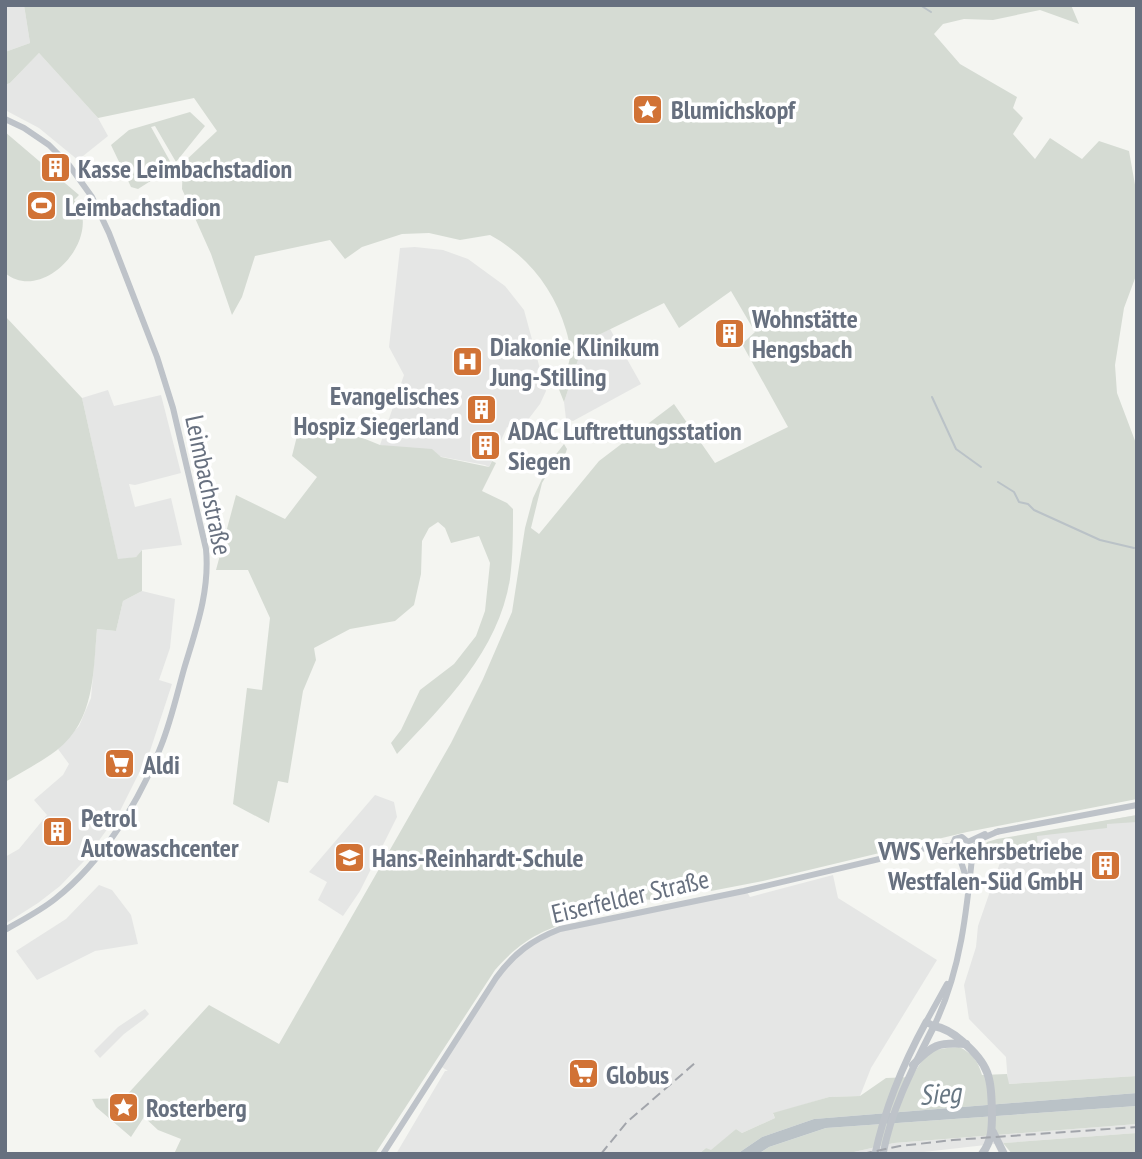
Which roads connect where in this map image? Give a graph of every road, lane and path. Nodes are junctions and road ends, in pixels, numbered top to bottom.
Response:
1 (5, 120) edge
2 (1137, 805) edge
3 (999, 831) junction
4 (968, 842) junction
5 (951, 846) junction
6 (962, 854) junction
7 (968, 886) junction
8 (5, 930) edge
9 (930, 1024) junction
10 (966, 1044) junction
11 (913, 1065) junction
12 (901, 1081) junction
13 (993, 1144) junction
14 (383, 1154) edge
15 (875, 1154) edge
16 (883, 1154) edge
17 (982, 1154) edge
18 (1004, 1154) edge

1 - 8 main road, Leimbachstraße
2 - 3 main road, Eiserfelder Straße
3 - 4 main road, Eiserfelder Straße
3 - 7 main road
4 - 5 main road, Eiserfelder Straße
4 - 6 main road
5 - 6 main road
5 - 14 main road, Eiserfelder Straße
6 - 7 main road
7 - 9 main road
9 - 10 highway
9 - 11 main road
9 - 12 main road
10 - 11 highway
10 - 13 highway
11 - 12 main road
12 - 15 main road
12 - 16 main road
13 - 17 highway
13 - 18 highway

